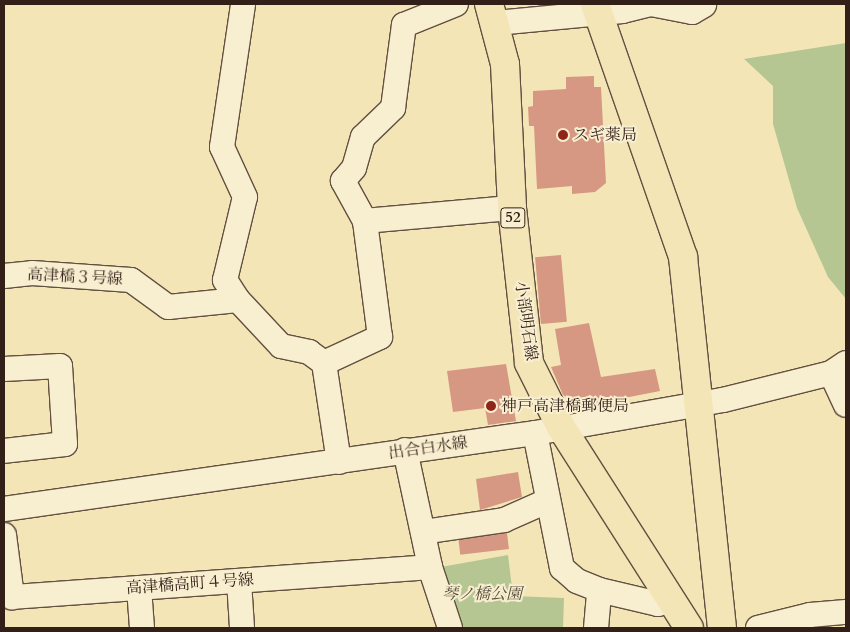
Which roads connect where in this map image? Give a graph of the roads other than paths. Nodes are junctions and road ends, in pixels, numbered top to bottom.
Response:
1 (243, 4) edge
2 (456, 4) edge
3 (704, 6) dead end
4 (596, 8) edge
5 (492, 13) edge
6 (512, 208) junction
7 (365, 221) junction
8 (4, 276) edge
9 (238, 300) junction
10 (324, 363) junction
11 (839, 368) edge
12 (4, 369) edge
13 (700, 404) junction
14 (846, 405) edge
15 (561, 427) junction
16 (535, 433) junction
17 (405, 450) junction
18 (4, 451) edge
19 (340, 462) junction
20 (547, 502) junction
21 (4, 509) edge
22 (423, 532) junction
23 (4, 535) edge
24 (430, 566) junction
25 (5, 576) edge
26 (239, 581) junction
27 (139, 588) junction
28 (599, 590) junction
29 (669, 600) junction
30 (846, 612) edge
31 (142, 628) edge
32 (242, 628) edge
33 (450, 628) edge
34 (596, 628) edge
35 (689, 628) edge
36 (722, 628) edge
37 (758, 628) edge

1 - 9 street
2 - 7 street
3 - 4 street
4 - 5 street
4 - 13 main road
5 - 6 main road, 小部明石線 / 52
6 - 7 street
6 - 15 main road, 小部明石線 / 52
7 - 10 street
8 - 9 street, 高津橋３号線
9 - 10 street
10 - 19 street
11 - 13 street, 出合白水線
11 - 14 street
12 - 18 street
13 - 15 street, 出合白水線
13 - 36 main road
15 - 16 street, 出合白水線
15 - 29 main road, 小部明石線 / 52
16 - 17 street, 出合白水線
16 - 20 street
17 - 19 street, 出合白水線
17 - 22 street
19 - 21 street, 出合白水線
20 - 22 street
20 - 28 street
22 - 24 street
23 - 25 street, 高津橋高町４号線
24 - 26 street, 高津橋高町４号線
24 - 33 street
25 - 27 street, 高津橋高町４号線
26 - 27 street, 高津橋高町４号線
26 - 32 street
27 - 31 street
28 - 29 street
28 - 34 street
29 - 35 main road, 小部明石線 / 52
30 - 37 street

